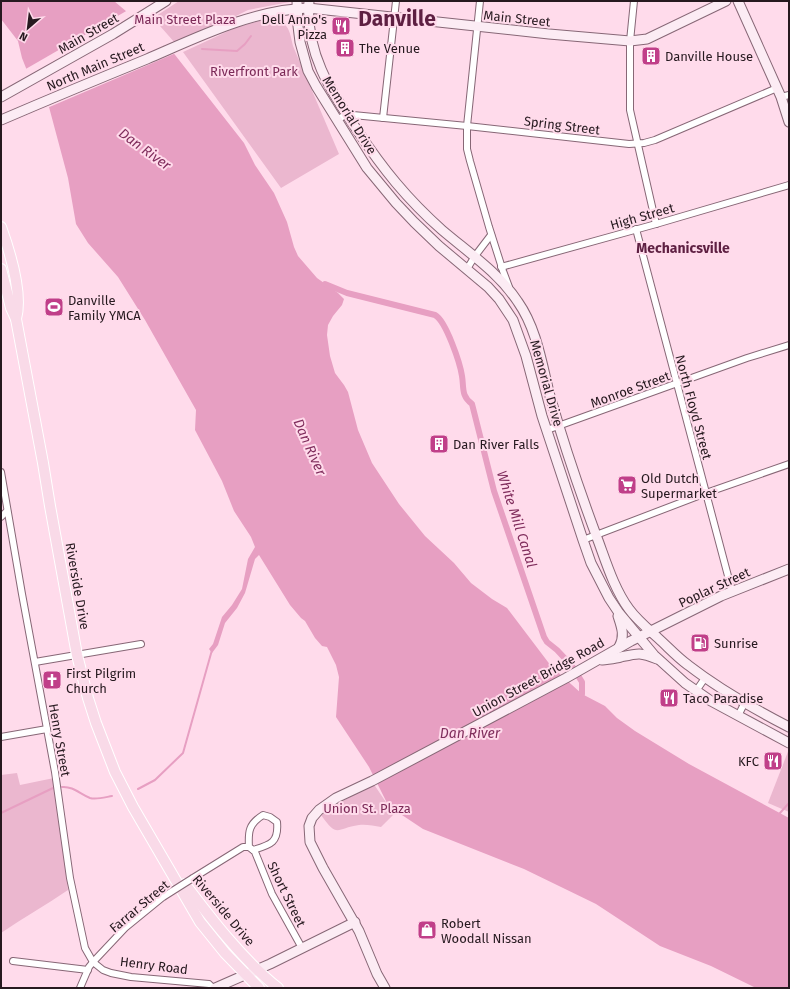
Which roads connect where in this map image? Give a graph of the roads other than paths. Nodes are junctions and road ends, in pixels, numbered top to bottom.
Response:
1 (396, 1) edge
2 (480, 1) edge
3 (634, 1) edge
4 (726, 1) edge
5 (738, 1) edge
6 (163, 3) edge
7 (309, 4) edge
8 (297, 5) edge
9 (394, 17) junction
10 (477, 27) junction
11 (630, 41) junction
12 (777, 88) junction
13 (785, 96) edge
14 (1, 97) edge
15 (346, 115) junction
16 (383, 118) junction
17 (1, 120) edge
18 (336, 120) junction
19 (789, 122) edge
20 (468, 126) junction
21 (638, 144) junction
22 (789, 185) edge
23 (413, 203) junction
24 (401, 209) junction
25 (656, 224) junction
26 (1, 228) edge
27 (636, 229) junction
28 (491, 235) junction
29 (475, 256) junction
30 (501, 267) junction
31 (1, 269) edge
32 (467, 269) junction
33 (511, 292) junction
34 (16, 319) junction
35 (789, 344) edge
36 (677, 384) junction
37 (559, 426) junction
38 (547, 430) junction
39 (789, 464) edge
40 (1, 472) edge
41 (706, 493) junction
42 (7, 511) junction
43 (1, 517) edge
44 (596, 535) junction
45 (583, 540) junction
46 (789, 569) edge
47 (732, 591) junction
48 (615, 607) junction
49 (651, 632) junction
50 (639, 637) junction
51 (141, 644) dead end
52 (619, 648) junction
53 (77, 655) junction
54 (660, 660) junction
55 (597, 661) junction
56 (35, 662) junction
57 (705, 678) junction
58 (696, 691) junction
59 (745, 702) junction
60 (738, 716) junction
61 (788, 725) edge
62 (47, 728) junction
63 (1, 737) edge
64 (785, 741) edge
65 (154, 845) junction
66 (251, 848) junction
67 (355, 922) junction
68 (302, 948) junction
69 (13, 961) dead end
70 (93, 962) junction
71 (258, 969) junction
72 (88, 970) junction
73 (246, 974) junction
74 (80, 988) edge
75 (214, 988) edge
76 (259, 988) edge
77 (278, 988) edge
78 (385, 988) edge

1 - 9 street
2 - 10 street
3 - 11 street
4 - 11 main road, Main Street
5 - 12 main road
6 - 14 main road, Main Street
7 - 8 main road, Main Street
7 - 9 main road, Main Street
7 - 15 main road, Memorial Drive
8 - 17 main road, North Main Street
8 - 18 main road, Memorial Drive
9 - 10 main road, Main Street
9 - 16 street
10 - 11 main road, Main Street
10 - 20 street
11 - 21 street
12 - 13 main road
12 - 21 street, Spring Street
13 - 19 main road
15 - 16 street, Spring Street
15 - 18 street
15 - 23 main road, Memorial Drive
16 - 20 street, Spring Street
18 - 24 main road, Memorial Drive
20 - 21 street, Spring Street
20 - 28 street
21 - 25 street
22 - 25 street, High Street
23 - 24 street
23 - 29 main road, Memorial Drive
24 - 32 main road, Memorial Drive
25 - 27 street, High Street
26 - 34 main road, Riverside Drive
27 - 30 street, High Street
27 - 36 street, North Floyd Street
28 - 29 street
28 - 30 street
29 - 32 street
29 - 33 main road, Memorial Drive
30 - 33 street
31 - 34 main road, Riverside Drive
32 - 38 main road, Memorial Drive
33 - 37 main road, Memorial Drive
34 - 53 main road, Riverside Drive
35 - 36 street, Monroe Street
36 - 37 street, Monroe Street
36 - 41 street, North Floyd Street
37 - 38 street, Monroe Street
37 - 44 main road, Memorial Drive
38 - 45 main road, Memorial Drive
39 - 41 street
40 - 42 street, Henry Street
41 - 44 street
41 - 47 street, North Floyd Street
42 - 43 street
42 - 56 street, Henry Street
44 - 45 street
44 - 49 main road, Memorial Drive
45 - 48 main road, Memorial Drive
46 - 47 main road, Poplar Street
47 - 49 main road, Poplar Street
48 - 50 main road, Memorial Drive
48 - 52 main road
49 - 50 main road, Union Street Bridge Road
49 - 57 main road, Memorial Drive
50 - 52 main road, Union Street Bridge Road
50 - 54 main road, Memorial Drive
51 - 53 street
52 - 55 main road, Union Street Bridge Road
53 - 56 street
53 - 65 main road, Riverside Drive
54 - 55 main road
54 - 58 main road, Memorial Drive
55 - 67 main road, Union Street Bridge Road
56 - 62 street, Henry Street
57 - 58 street
57 - 59 main road, Memorial Drive
58 - 60 main road, Memorial Drive
59 - 60 street
59 - 61 main road, Memorial Drive
60 - 64 main road, Memorial Drive
61 - 64 main road
62 - 63 street
62 - 70 street, Henry Street
65 - 71 main road, Riverside Drive
65 - 73 main road, Riverside Drive
66 - 66 street, Farrar Street
66 - 68 street, Short Street
66 - 70 street, Farrar Street, bridge
67 - 68 main road
67 - 78 main road, Union Street Bridge Road
68 - 71 main road
69 - 72 street
70 - 72 street, Farrar Street
70 - 75 street, Henry Road
71 - 73 main road
71 - 77 main road, Riverside Drive
72 - 74 street, Farrar Street
73 - 75 main road
73 - 76 main road, Riverside Drive

